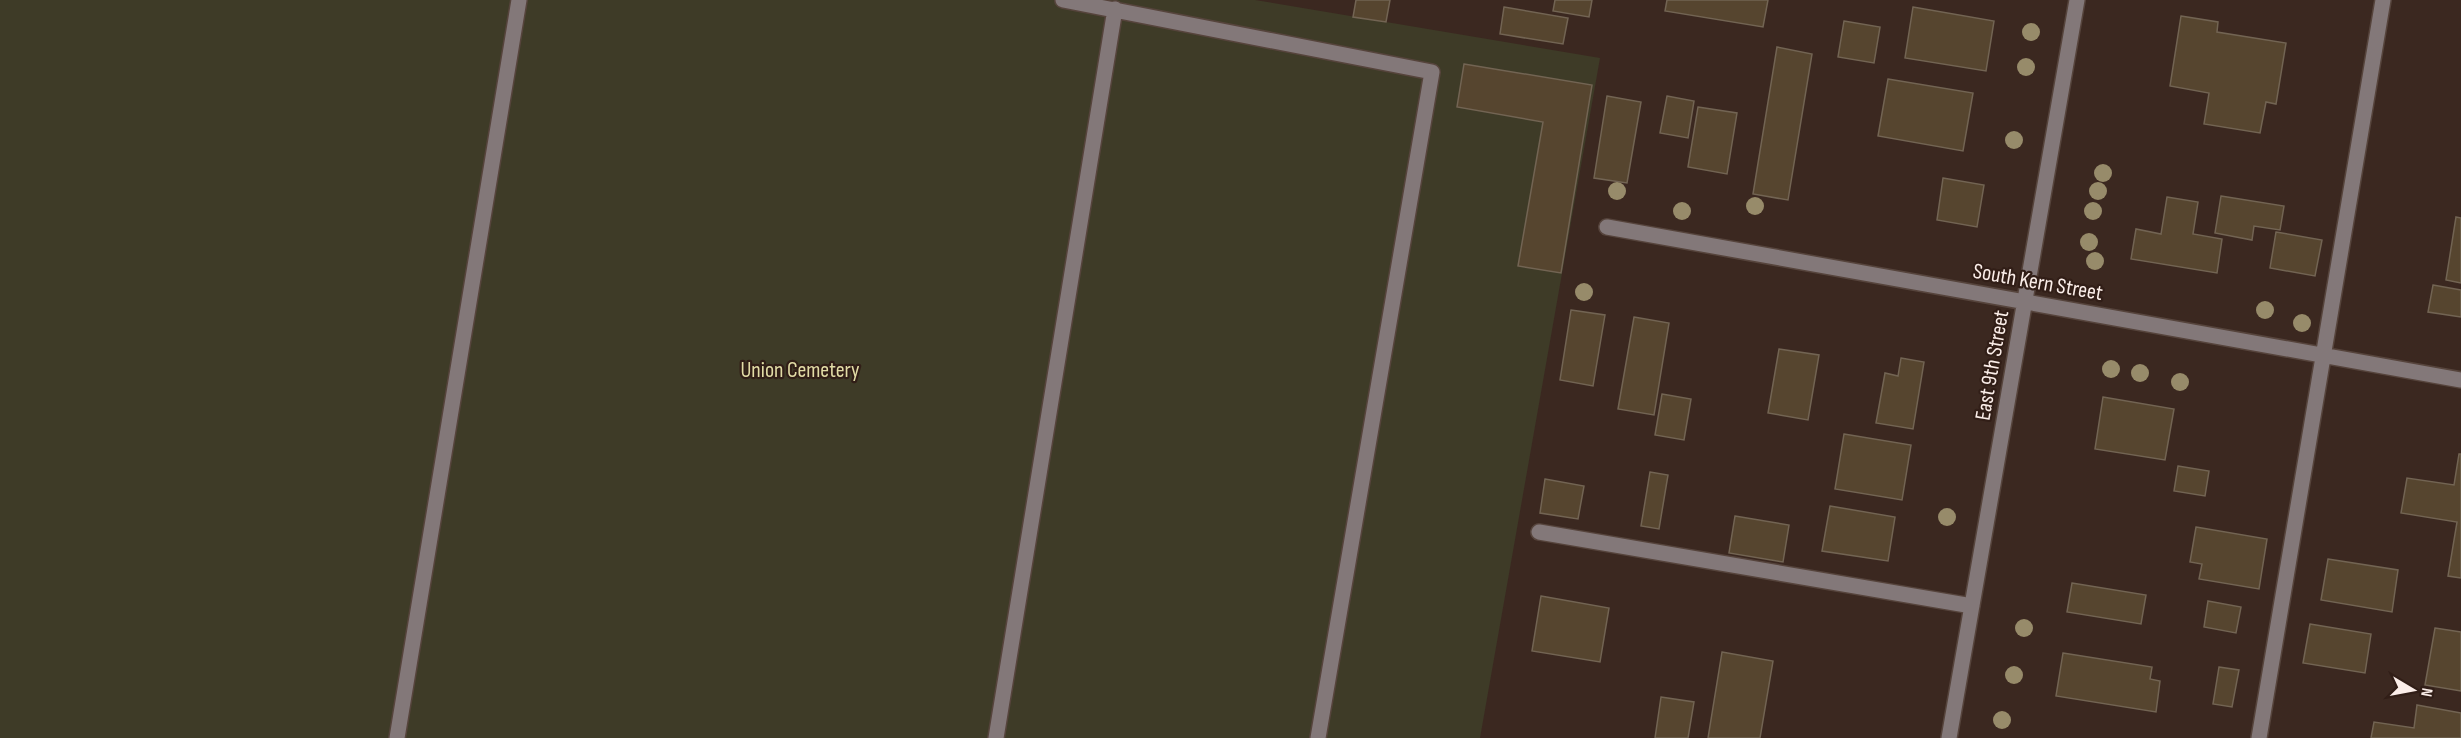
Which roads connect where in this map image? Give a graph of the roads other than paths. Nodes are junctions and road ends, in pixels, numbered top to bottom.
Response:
1 (519, 0) edge
2 (1062, 0) edge
3 (2077, 0) edge
4 (2383, 0) edge
5 (1115, 9) junction
6 (1607, 227) dead end
7 (2025, 302) junction
8 (2324, 356) junction
9 (2461, 380) edge
10 (1539, 532) dead end
11 (1972, 606) junction
12 (397, 738) edge
13 (996, 738) edge
14 (1318, 738) edge
15 (1949, 738) edge
16 (2259, 738) edge

1 - 12 street
2 - 5 street
3 - 7 street, East 9th Street
4 - 8 street
5 - 13 street
5 - 14 street
6 - 7 street, South Kern Street
7 - 8 street, South Kern Street
7 - 11 street, East 9th Street
8 - 9 street, South Kern Street
8 - 16 street
10 - 11 street
11 - 15 street, East 9th Street

